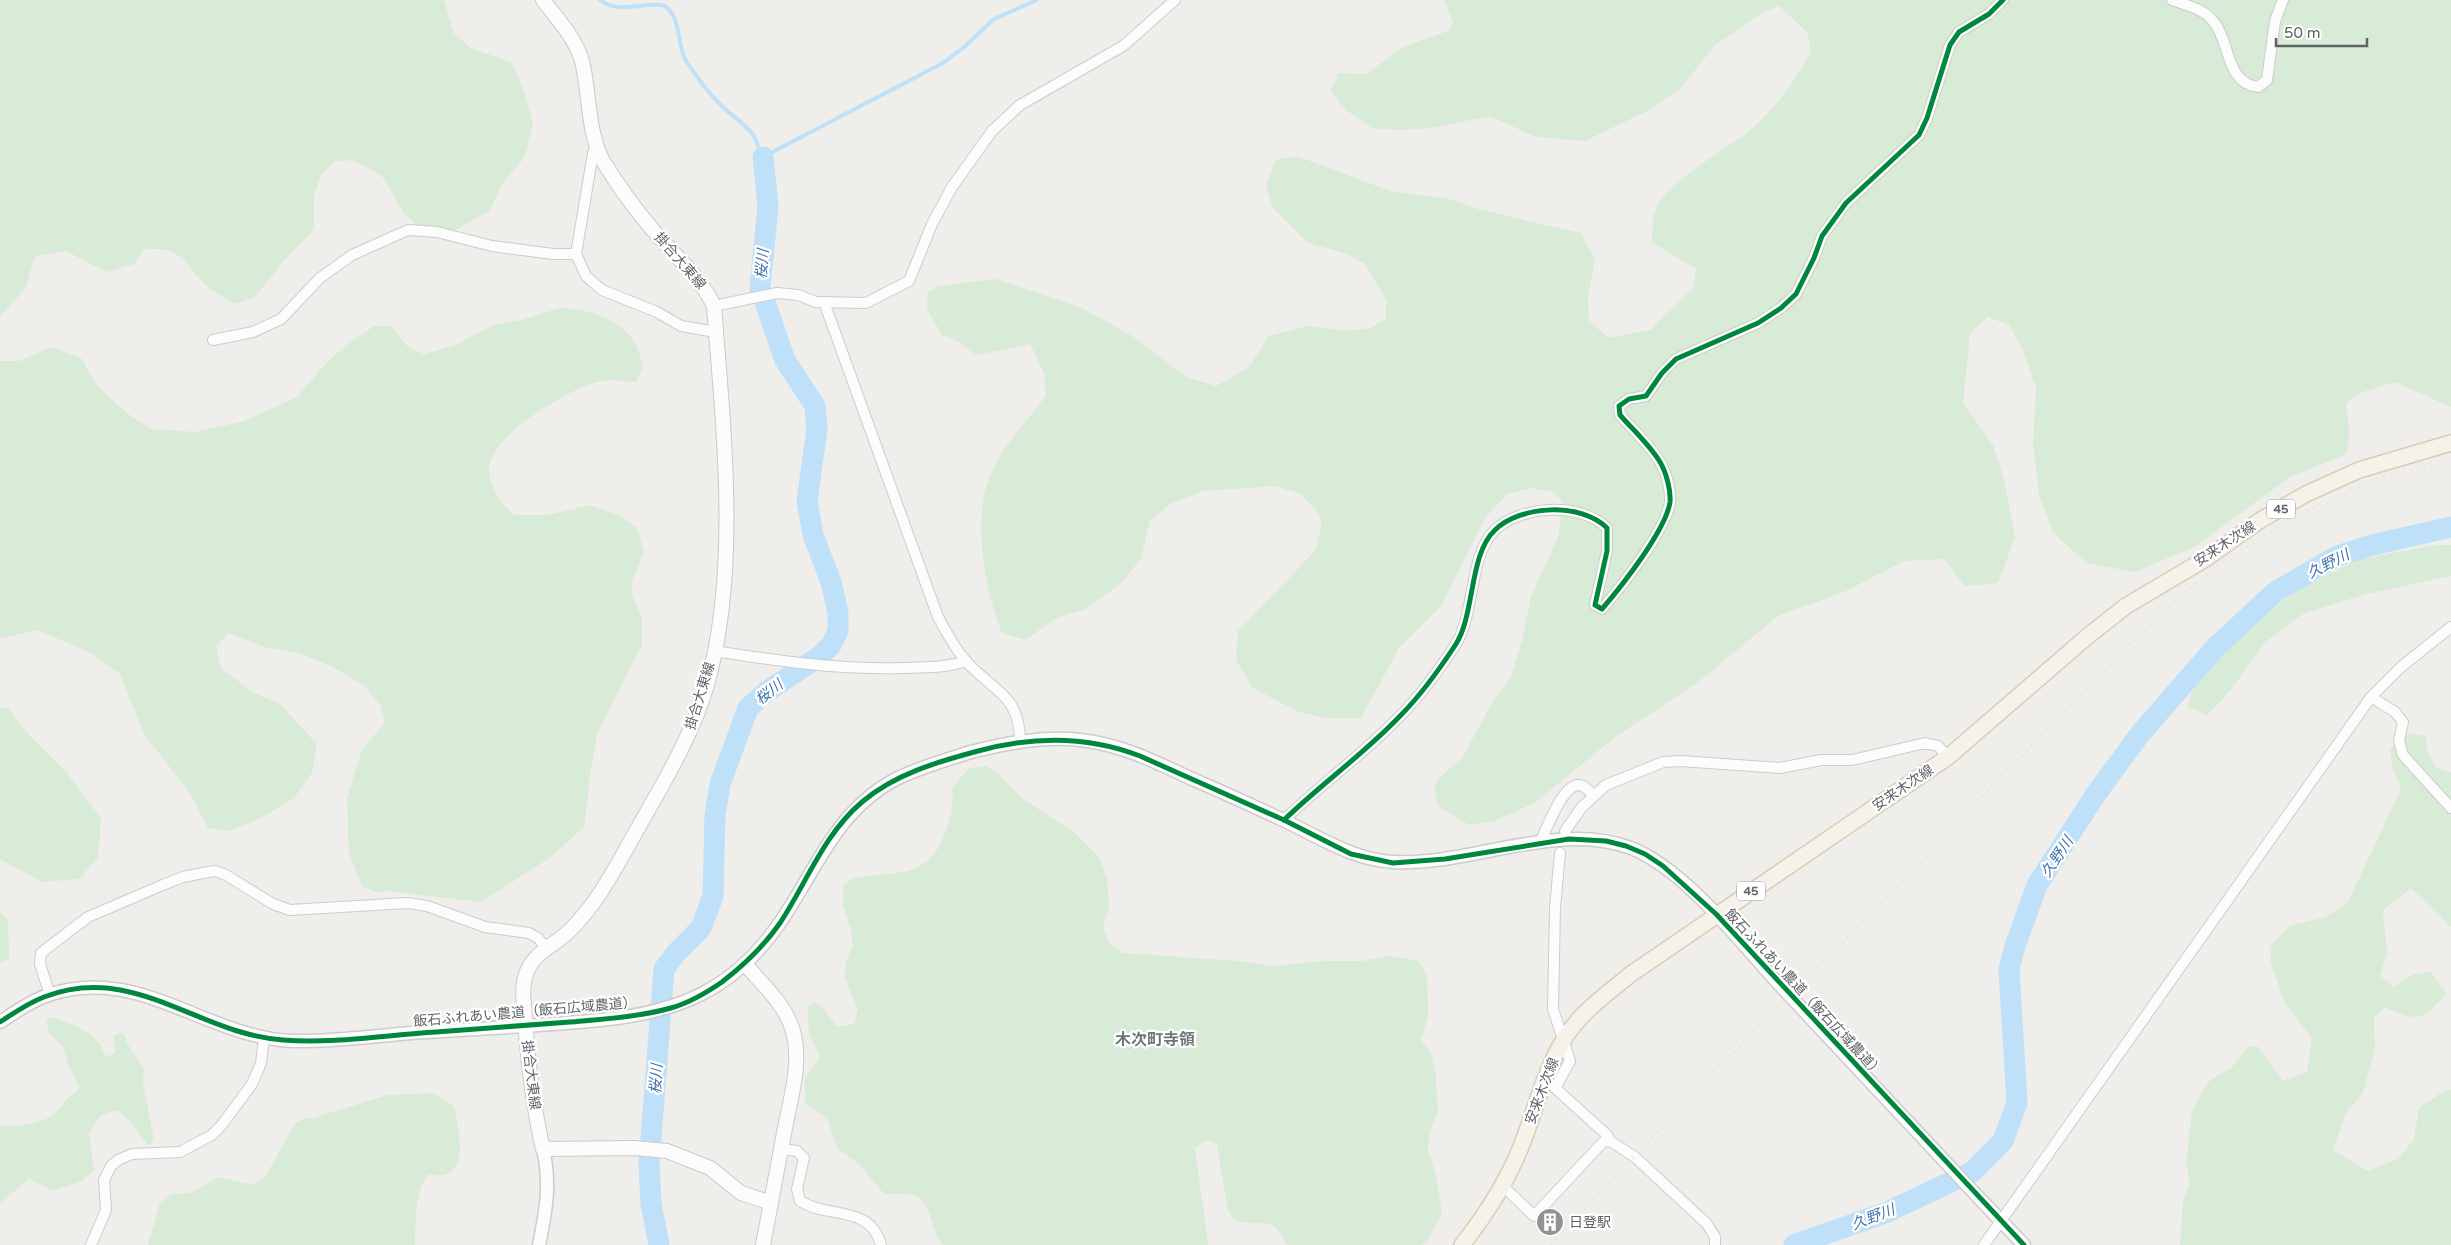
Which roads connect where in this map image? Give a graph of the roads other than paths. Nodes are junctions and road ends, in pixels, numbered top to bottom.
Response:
1 (543, 0) edge
2 (1175, 0) edge
3 (2003, 0) edge
4 (2172, 0) edge
5 (2283, 0) edge
6 (596, 147) junction
7 (576, 254) junction
8 (824, 302) junction
9 (714, 306) junction
10 (716, 332) junction
11 (213, 340) dead end
12 (2451, 443) edge
13 (2451, 627) edge
14 (714, 651) junction
15 (966, 661) junction
16 (2371, 697) junction
17 (1020, 741) junction
18 (1948, 757) junction
19 (1593, 795) junction
20 (2451, 808) edge
21 (1284, 820) junction
22 (1565, 831) dead end
23 (1540, 843) junction
24 (1560, 853) dead end
25 (1716, 914) junction
26 (546, 948) junction
27 (745, 964) junction
28 (50, 995) junction
29 (0, 1022) edge
30 (525, 1026) junction
31 (264, 1038) junction
32 (1564, 1039) junction
33 (1610, 1141) junction
34 (543, 1149) junction
35 (781, 1149) junction
36 (1503, 1186) junction
37 (771, 1204) junction
38 (2002, 1222) junction
39 (91, 1245) edge
40 (539, 1245) edge
41 (763, 1245) edge
42 (881, 1245) edge
43 (1462, 1245) edge
44 (1715, 1245) edge
45 (1984, 1245) edge
46 (2024, 1245) edge

1 - 6 main road, 掛合大東線
2 - 8 street
3 - 21 street
4 - 5 street
6 - 7 street
6 - 9 main road, 掛合大東線
7 - 10 street
7 - 11 street
8 - 9 street
8 - 15 street
9 - 10 main road, 掛合大東線
10 - 14 main road, 掛合大東線
12 - 18 main road, 安来木次線 / 45
13 - 16 street
14 - 15 street
14 - 26 main road, 掛合大東線
15 - 17 street
16 - 20 street
16 - 38 street
17 - 21 street, 飯石ふれあい農道（飯石広域農道）
17 - 27 street, 飯石ふれあい農道（飯石広域農道）
18 - 19 street
18 - 25 main road, 安来木次線 / 45
19 - 22 street
19 - 23 street
21 - 23 street, 飯石ふれあい農道（飯石広域農道）
23 - 25 street, 飯石ふれあい農道（飯石広域農道）
24 - 32 street
25 - 32 main road, 安来木次線 / 45
25 - 38 street, 飯石ふれあい農道（飯石広域農道）, bridge
26 - 28 street
26 - 30 main road, 掛合大東線
27 - 30 street, 飯石ふれあい農道（飯石広域農道）
27 - 35 main road
28 - 29 street, 飯石ふれあい農道（飯石広域農道）
28 - 31 street, 飯石ふれあい農道（飯石広域農道）
30 - 31 street, 飯石ふれあい農道（飯石広域農道）
30 - 34 main road, 掛合大東線
31 - 39 street
32 - 33 street
32 - 36 main road, 安来木次線 / 45
33 - 36 street
33 - 44 street
34 - 37 main road
34 - 40 street
35 - 37 main road
35 - 42 street
36 - 43 main road, 安来木次線 / 45
37 - 41 main road
38 - 45 street
38 - 46 street, 飯石ふれあい農道（飯石広域農道）

